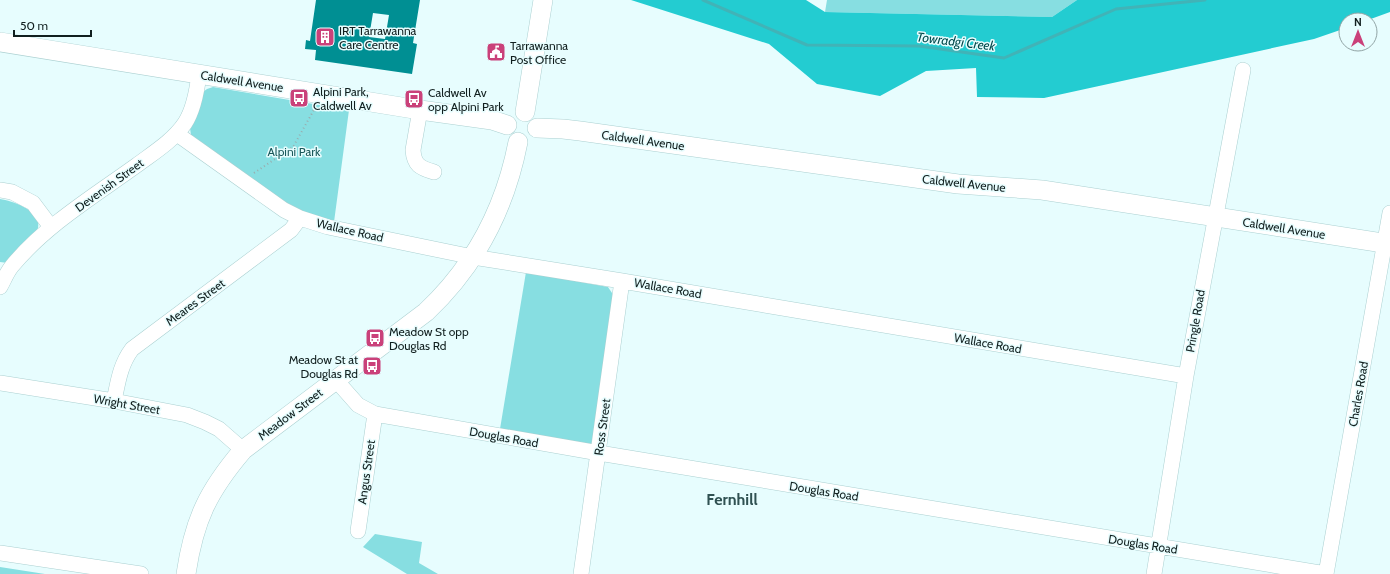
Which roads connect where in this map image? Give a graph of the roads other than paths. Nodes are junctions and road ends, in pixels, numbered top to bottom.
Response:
1 (543, 0) edge
2 (0, 42) edge
3 (1243, 70) dead end
4 (199, 74) junction
5 (420, 110) junction
6 (525, 112) junction
7 (507, 125) junction
8 (537, 128) junction
9 (177, 134) junction
10 (518, 142) junction
11 (434, 172) dead end
12 (0, 190) edge
13 (1390, 213) edge
14 (1214, 217) junction
15 (300, 218) junction
16 (51, 227) junction
17 (1387, 243) edge
18 (473, 257) junction
19 (622, 281) junction
20 (0, 287) edge
21 (1186, 376) junction
22 (335, 379) junction
23 (0, 383) edge
24 (114, 401) junction
25 (375, 414) junction
26 (243, 450) junction
27 (599, 453) junction
28 (358, 531) dead end
29 (1159, 546) junction
30 (0, 553) edge
31 (141, 574) edge
32 (186, 574) edge
33 (581, 574) edge
34 (1154, 574) edge
35 (1326, 574) edge

1 - 6 main road
2 - 4 main road, Caldwell Avenue
3 - 14 street, Pringle Road
4 - 5 main road, Caldwell Avenue
4 - 9 street, Devenish Street
5 - 7 main road, Caldwell Avenue
5 - 11 street
6 - 7 main road
6 - 8 main road
7 - 10 main road
8 - 10 main road
8 - 14 main road, Caldwell Avenue
9 - 15 street, Wallace Road
9 - 16 street, Devenish Street
10 - 18 main road, Meadow Street
12 - 16 street
13 - 17 street, Charles Road
14 - 17 main road, Caldwell Avenue
14 - 21 street, Pringle Road
15 - 18 street, Wallace Road
15 - 24 street, Meares Street
16 - 20 street, Devenish Street
17 - 35 street, Charles Road
18 - 19 street, Wallace Road
18 - 22 main road, Meadow Street
19 - 21 street, Wallace Road
19 - 27 street, Ross Street
21 - 29 street, Pringle Road
22 - 25 street, Douglas Road
22 - 26 main road, Meadow Street
23 - 24 street, Wright Street
24 - 26 street, Wright Street
25 - 27 street, Douglas Road
25 - 28 street, Angus Street
26 - 32 main road, Meadow Street
27 - 29 street, Douglas Road
27 - 33 street, Ross Street
29 - 34 street, Pringle Road
29 - 35 street, Douglas Road
30 - 31 street

